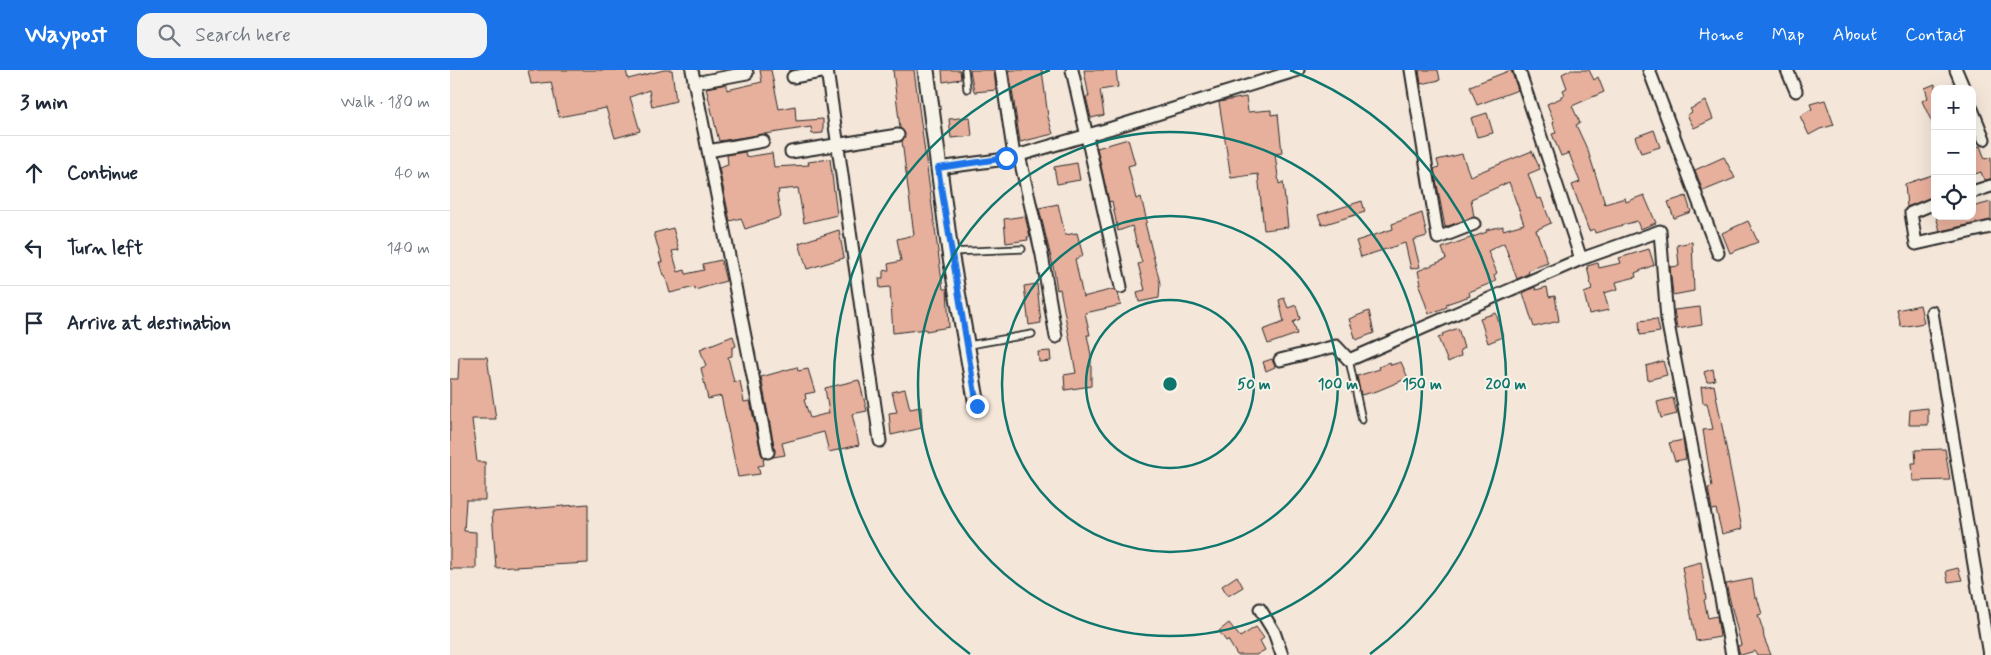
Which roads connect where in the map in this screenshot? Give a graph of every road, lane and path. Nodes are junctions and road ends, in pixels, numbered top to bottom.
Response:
1 (692, 70) edge
2 (827, 70) edge
3 (926, 70) edge
4 (964, 70) edge
5 (1000, 70) edge
6 (1072, 70) edge
7 (1298, 70) edge
8 (1411, 70) edge
9 (1520, 70) edge
10 (1649, 70) edge
11 (1787, 70) edge
12 (1956, 70) edge
13 (747, 72) dead end
14 (1261, 76) edge
15 (793, 77) dead end
16 (694, 83) junction
17 (1962, 85) edge
18 (967, 89) dead end
19 (1796, 92) dead end
20 (1976, 120) edge
21 (898, 135) dead end
22 (1086, 136) junction
23 (1984, 139) dead end
24 (763, 141) dead end
25 (837, 144) junction
26 (708, 151) junction
27 (791, 152) dead end
28 (1016, 156) junction
29 (938, 168) junction
30 (1991, 186) edge
31 (1976, 191) edge
32 (1931, 205) edge
33 (1474, 224) dead end
34 (1991, 227) edge
35 (1022, 249) dead end
36 (950, 252) junction
37 (1718, 253) dead end
38 (1581, 259) junction
39 (1121, 286) dead end
40 (1932, 312) dead end
41 (1032, 334) dead end
42 (1056, 337) dead end
43 (966, 346) junction
44 (1280, 360) dead end
45 (1348, 360) junction
46 (977, 406) dead end
47 (1362, 420) dead end
48 (880, 441) dead end
49 (768, 452) dead end
50 (1260, 609) dead end
51 (1282, 655) edge
52 (1732, 655) edge
53 (1989, 655) edge

1 - 16 street
2 - 15 street
2 - 25 street
3 - 29 street
4 - 18 lane
5 - 28 street
6 - 22 street
7 - 14 street
8 - 33 street
9 - 38 street
10 - 37 street
11 - 19 street
12 - 17 street
13 - 16 street
14 - 22 street
16 - 26 street
20 - 23 street
21 - 25 street
22 - 28 street
22 - 39 street
24 - 26 street
25 - 27 street
25 - 48 street
26 - 49 street
28 - 29 street
28 - 42 street
29 - 36 street
30 - 31 street
32 - 34 street
35 - 36 lane
36 - 43 street
38 - 45 street
38 - 52 street
40 - 53 street
41 - 43 lane
43 - 46 street
44 - 45 street
45 - 47 lane
50 - 51 street

